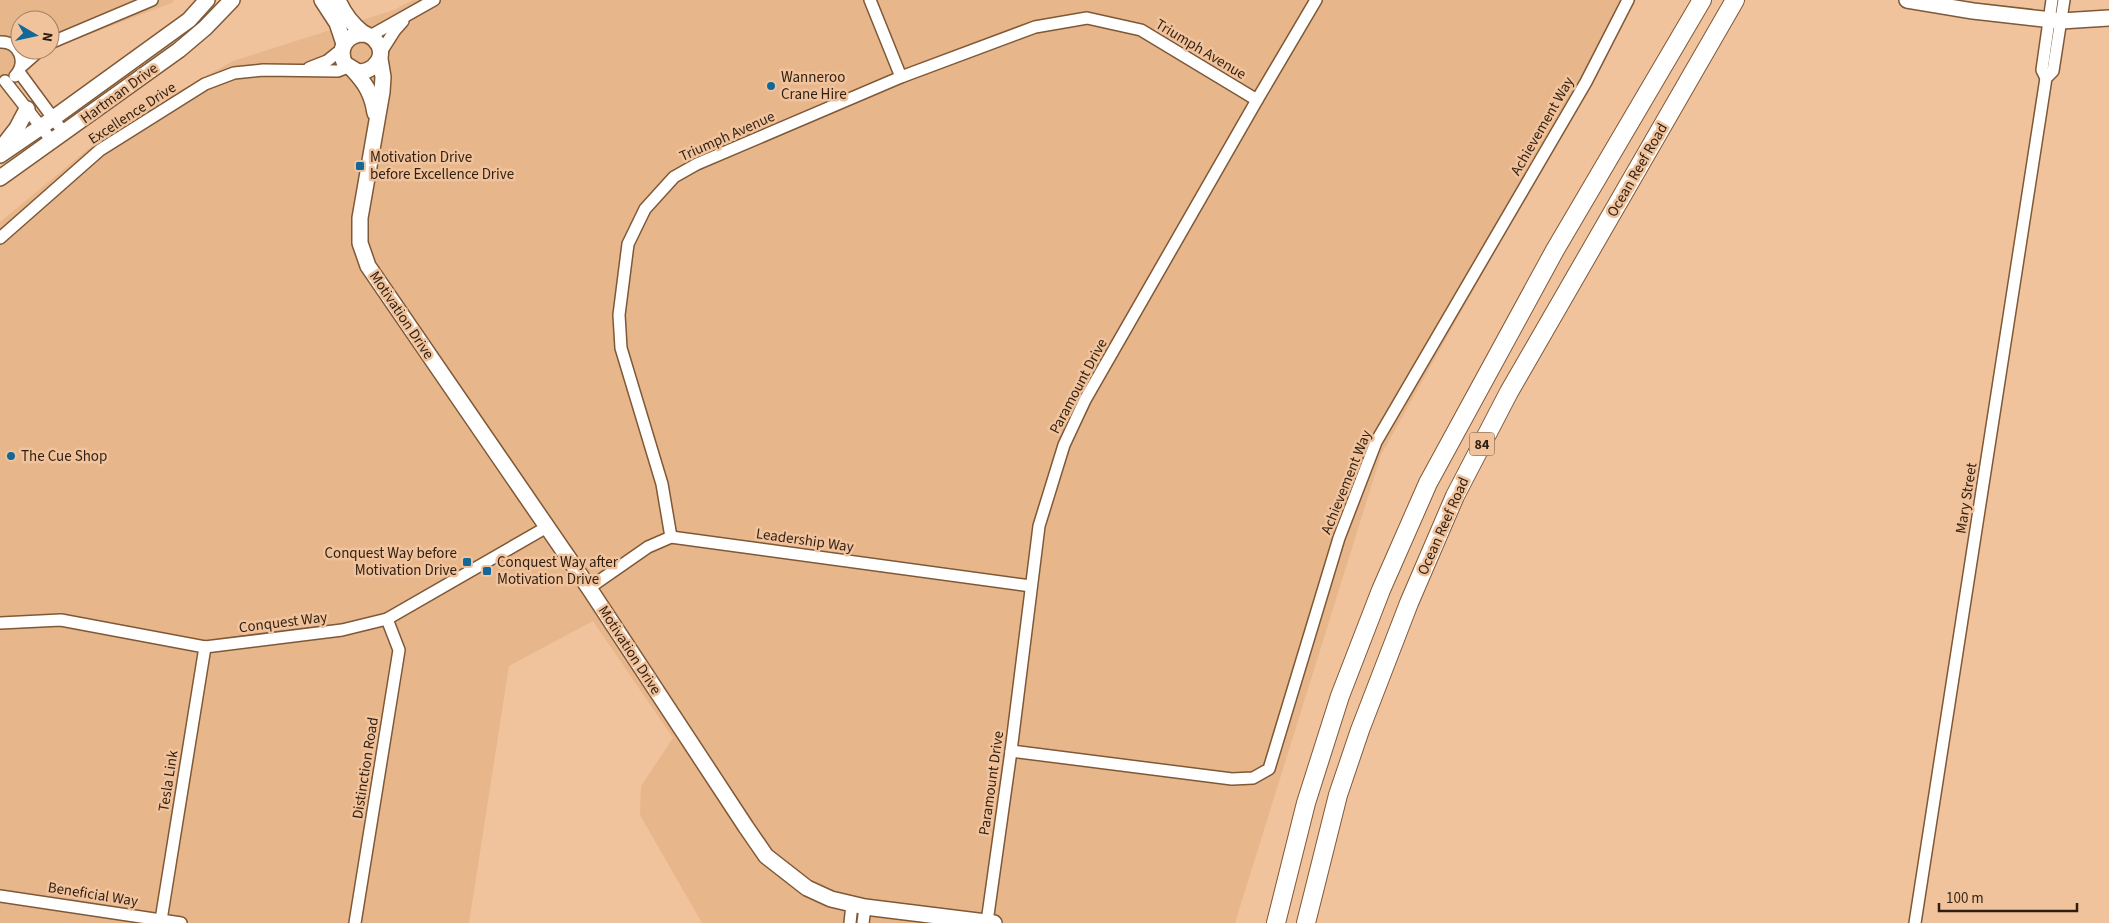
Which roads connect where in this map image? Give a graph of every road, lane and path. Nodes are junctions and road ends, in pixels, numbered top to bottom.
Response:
1 (152, 0) edge
2 (207, 0) edge
3 (232, 0) edge
4 (322, 0) edge
5 (338, 0) edge
6 (434, 0) edge
7 (870, 0) edge
8 (1316, 0) edge
9 (1628, 0) edge
10 (1689, 0) edge
11 (1702, 0) edge
12 (1735, 0) edge
13 (1907, 0) edge
14 (2052, 0) edge
15 (2064, 0) edge
16 (409, 14) junction
17 (2109, 18) edge
18 (2055, 20) junction
19 (367, 35) junction
20 (60, 39) edge
21 (343, 46) junction
22 (380, 55) junction
23 (20, 60) edge
24 (29, 60) edge
25 (20, 69) junction
26 (305, 69) junction
27 (350, 69) junction
28 (901, 76) junction
29 (3, 81) edge
30 (1256, 100) junction
31 (27, 109) junction
32 (54, 118) junction
33 (376, 124) junction
34 (1628, 124) junction
35 (41, 127) junction
36 (58, 137) junction
37 (0, 150) edge
38 (0, 155) edge
39 (0, 178) edge
40 (0, 238) edge
41 (547, 527) junction
42 (671, 537) junction
43 (1031, 586) junction
44 (589, 588) junction
45 (387, 619) junction
46 (0, 623) edge
47 (205, 647) junction
48 (1012, 751) junction
49 (0, 896) edge
50 (858, 906) junction
51 (161, 920) junction
52 (990, 922) edge
53 (181, 923) edge
54 (355, 923) edge
55 (850, 923) edge
56 (863, 923) edge
57 (1276, 923) edge
58 (1306, 923) edge
59 (1915, 923) edge

1 - 20 street
2 - 32 street, Hartman Drive
3 - 36 street, Hartman Drive
4 - 21 street
5 - 19 street
6 - 16 street
7 - 28 street
8 - 30 street, Paramount Drive
9 - 48 street, Achievement Way
10 - 34 main road
11 - 34 main road, Ocean Reef Road / 84
12 - 58 main road, Ocean Reef Road / 84
13 - 18 street
14 - 18 street, Mary Street
15 - 18 street, Mary Street
16 - 19 street
16 - 22 street
17 - 18 street
18 - 59 street, Mary Street
19 - 21 street
19 - 22 street
21 - 26 street, Excellence Drive
21 - 27 street
22 - 27 street
22 - 33 street, Motivation Drive
23 - 25 street
24 - 25 street
25 - 29 street
25 - 32 street
26 - 27 street, Excellence Drive
26 - 40 street, Excellence Drive
27 - 33 street, Motivation Drive
28 - 30 street, Triumph Avenue
28 - 42 street, Triumph Avenue
29 - 31 street
30 - 43 street, Paramount Drive
31 - 35 street
31 - 37 street
32 - 35 street, Hartman Drive
32 - 36 street
33 - 41 street, Motivation Drive
34 - 57 main road, Ocean Reef Road / 84
35 - 36 street
35 - 38 street, Hartman Drive
36 - 39 street, Hartman Drive
41 - 44 street, Motivation Drive
41 - 45 street, Conquest Way
42 - 43 street, Leadership Way
42 - 44 street, Leadership Way
43 - 48 street, Paramount Drive
44 - 50 street, Motivation Drive
45 - 47 street, Conquest Way
45 - 54 street, Distinction Road
46 - 47 street, Conquest Way
47 - 51 street, Tesla Link
48 - 52 street, Paramount Drive
49 - 51 street, Beneficial Way
50 - 52 street, Motivation Drive
50 - 55 street
50 - 56 street
51 - 53 street, Beneficial Way

